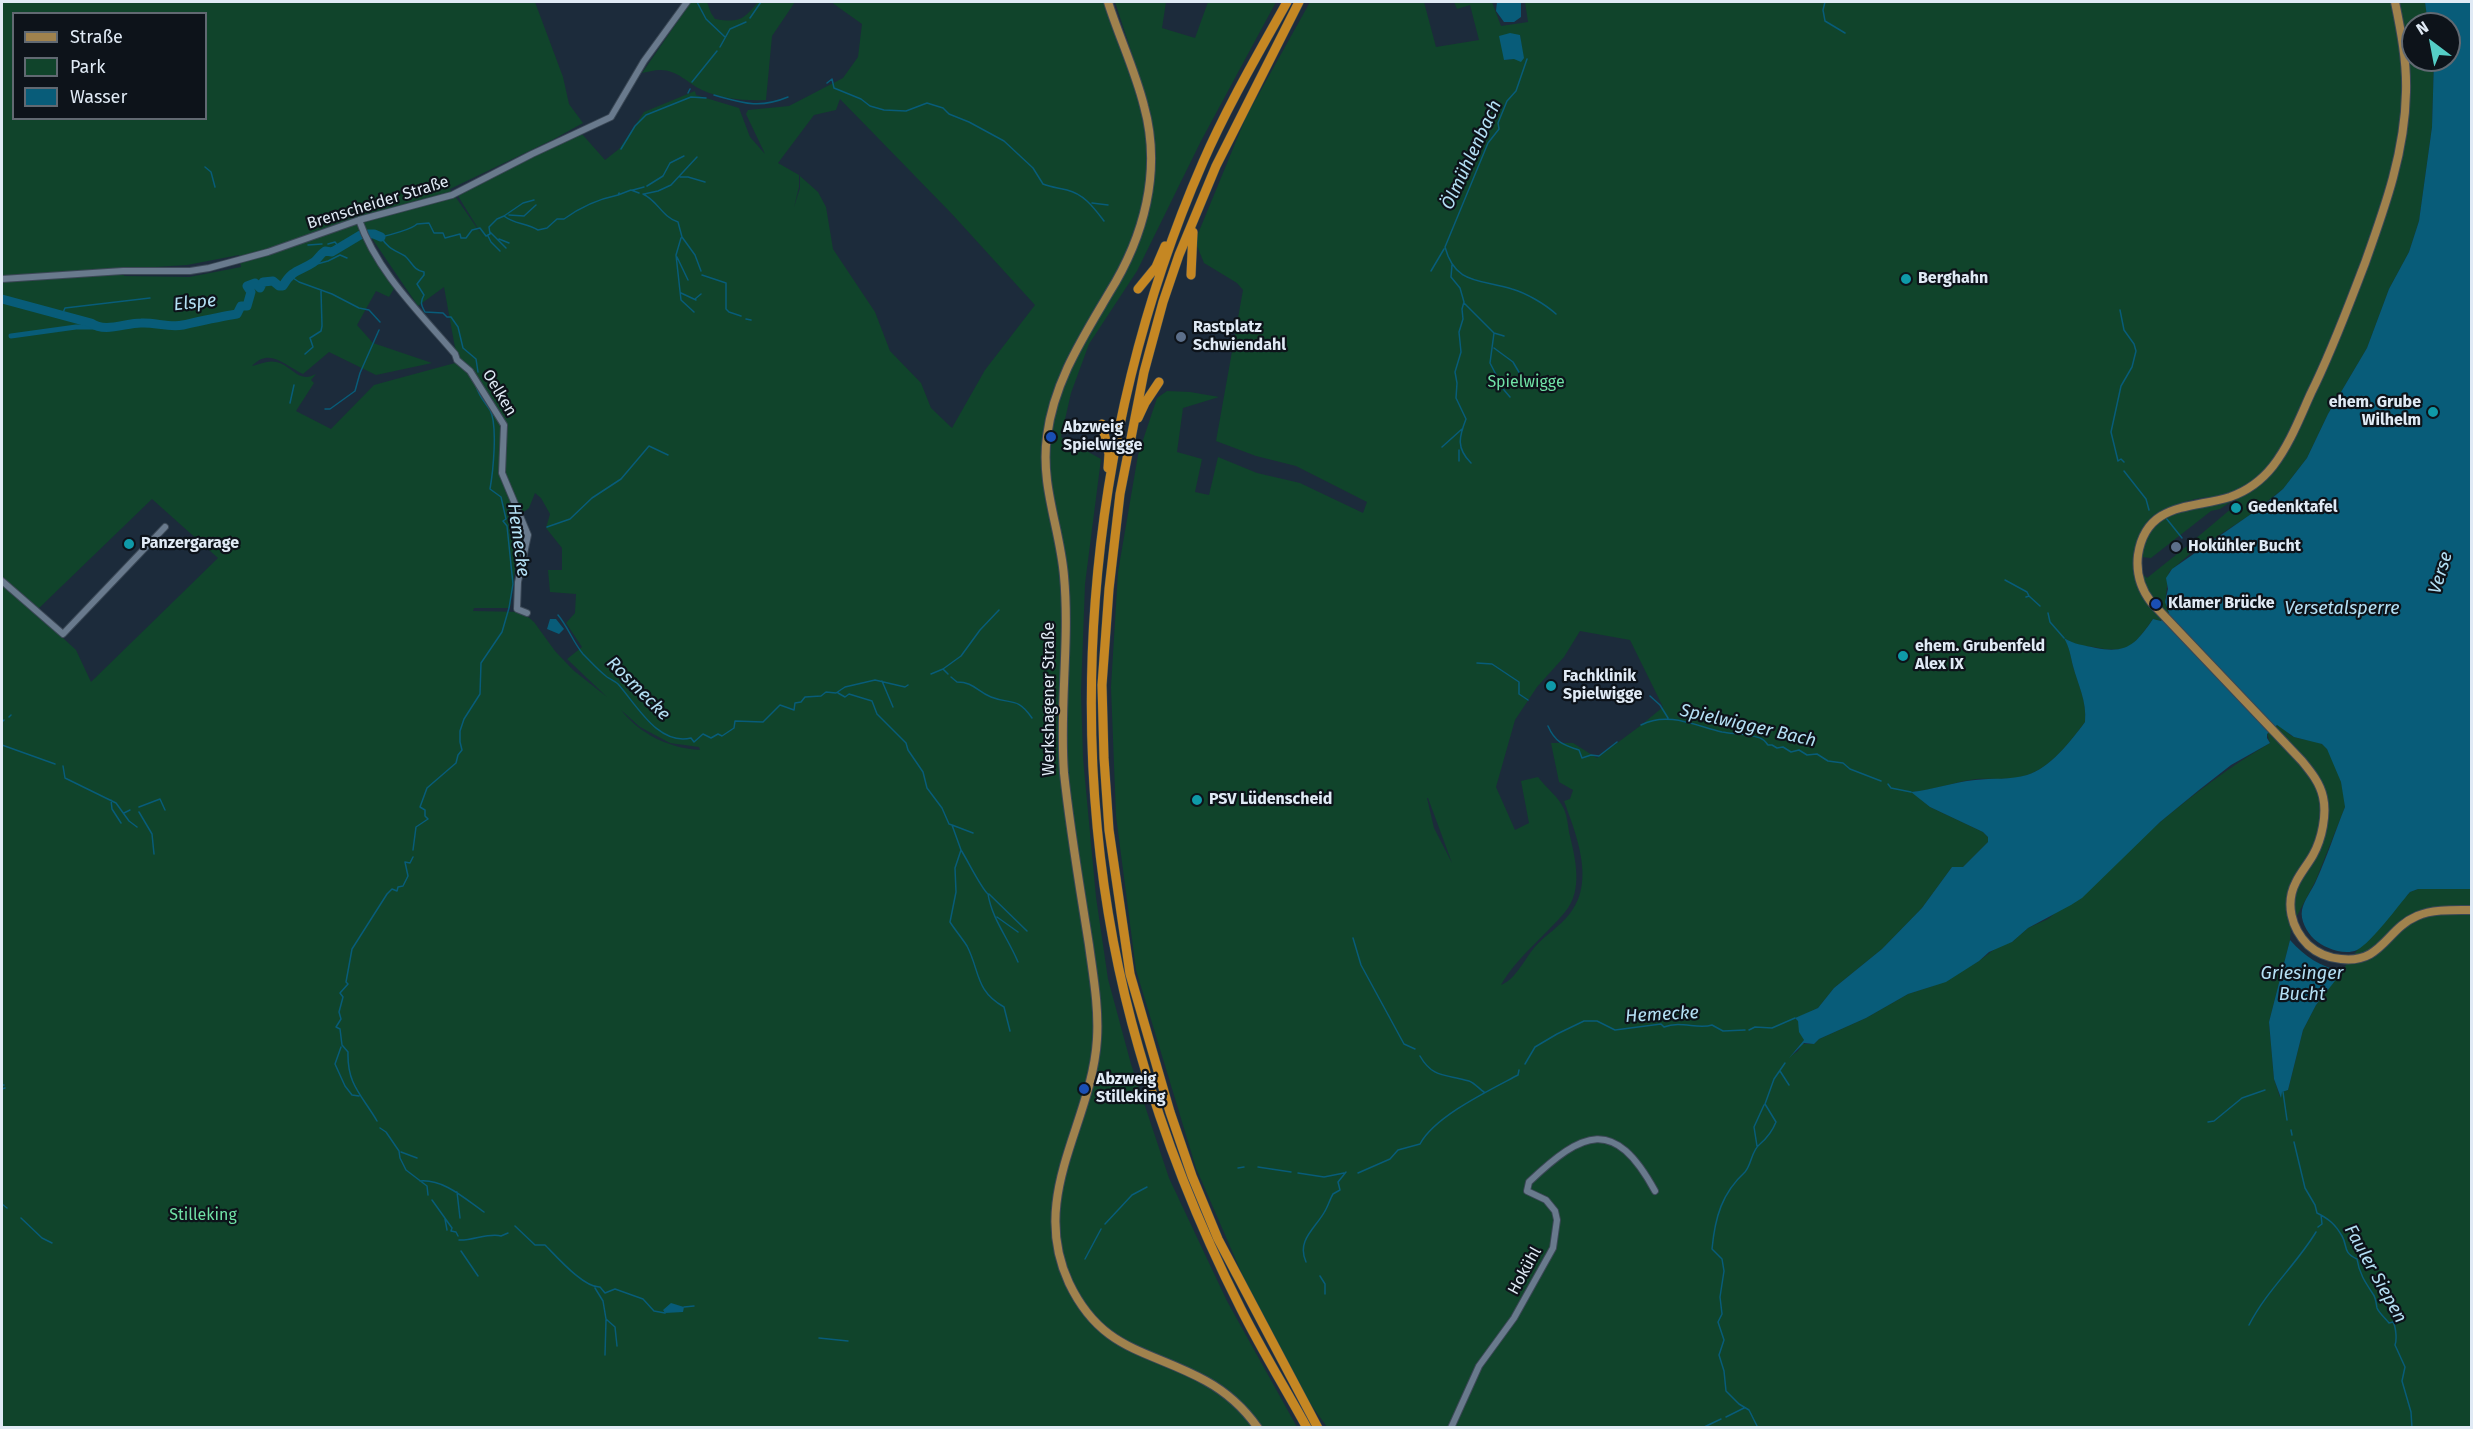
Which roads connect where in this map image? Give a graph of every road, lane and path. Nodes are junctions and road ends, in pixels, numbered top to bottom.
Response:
1 (687, 2) edge
2 (1108, 2) edge
3 (1287, 2) edge
4 (1299, 2) edge
5 (2395, 2) edge
6 (1198, 210) junction
7 (359, 220) junction
8 (1178, 227) junction
9 (1191, 275) dead end
10 (2, 279) edge
11 (1138, 289) dead end
12 (458, 360) joint
13 (1160, 382) dead end
14 (1102, 424) dead end
15 (1128, 449) junction
16 (1108, 491) junction
17 (165, 527) dead end
18 (2, 581) edge
19 (527, 613) dead end
20 (2472, 910) edge
21 (1655, 1191) dead end
22 (1258, 1428) edge
23 (1307, 1428) edge
24 (1318, 1428) edge
25 (1451, 1428) edge

1 - 7 street, Brenscheider Straße
2 - 22 main road, Werkshagener Straße
3 - 8 highway
4 - 6 highway
5 - 20 main road
6 - 9 highway
6 - 15 highway
7 - 10 street, Brenscheider Straße
7 - 12 street, Brenscheider Straße
8 - 11 highway
8 - 16 highway
12 - 19 street, Oelken
13 - 15 highway
14 - 16 highway
15 - 24 highway
16 - 23 highway
17 - 18 street
21 - 25 street, Hokühl

